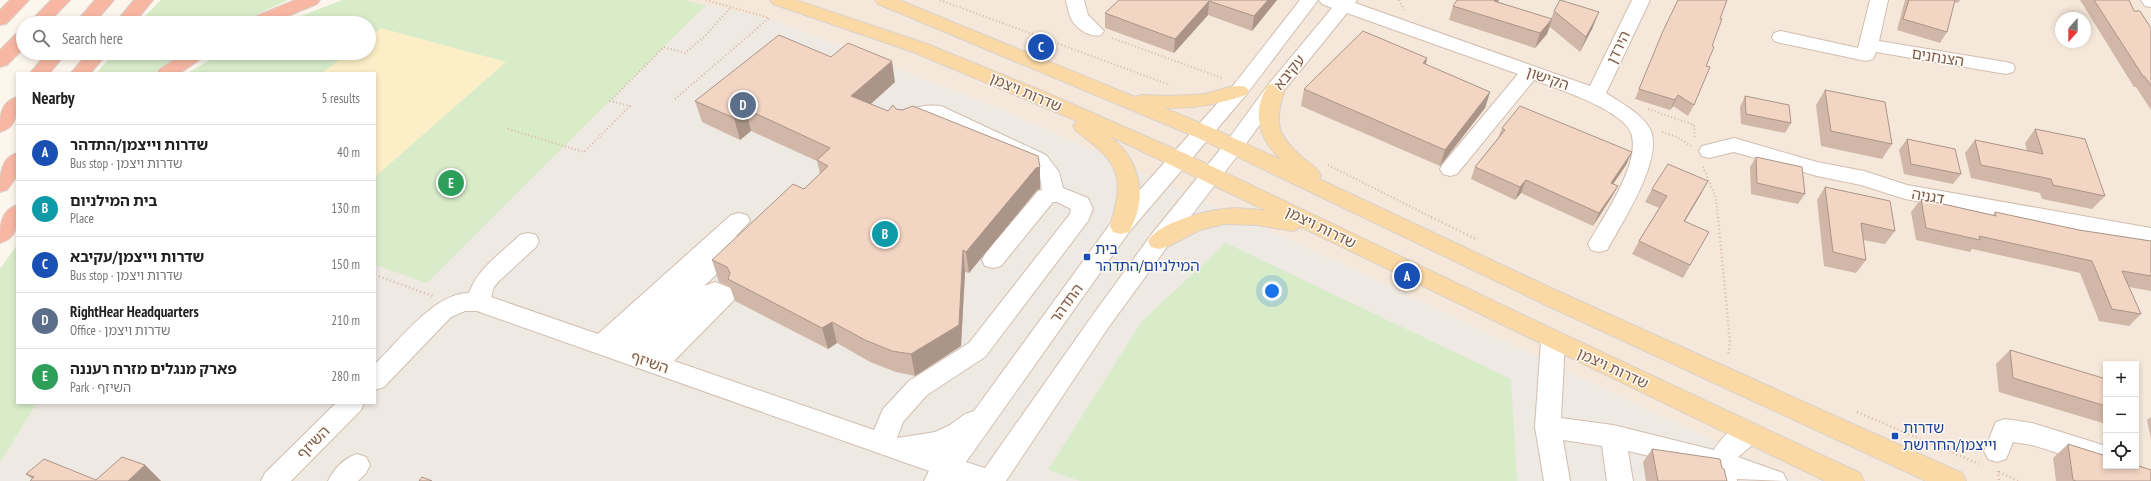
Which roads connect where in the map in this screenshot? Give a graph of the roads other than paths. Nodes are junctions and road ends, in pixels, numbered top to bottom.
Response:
1 (20, 0) edge
2 (62, 0) edge
3 (311, 0) edge
4 (779, 0) edge
5 (884, 0) edge
6 (1075, 0) edge
7 (1309, 0) edge
8 (1641, 0) edge
9 (1879, 0) edge
10 (143, 1) edge
11 (102, 2) edge
12 (1340, 2) edge
13 (45, 16) edge
14 (90, 16) edge
15 (130, 16) edge
16 (272, 16) edge
17 (0, 20) edge
18 (1095, 31) road end
19 (1781, 37) dead end
20 (16, 45) edge
21 (1869, 45) junction
22 (52, 60) edge
23 (92, 60) edge
24 (186, 60) edge
25 (0, 61) edge
26 (2006, 68) dead end
27 (41, 72) edge
28 (82, 72) edge
29 (168, 72) edge
30 (1530, 72) junction
31 (1241, 88) junction
32 (1275, 89) junction
33 (1033, 94) junction
34 (1595, 94) junction
35 (1119, 96) junction
36 (16, 104) edge
37 (906, 124) edge
38 (0, 125) edge
39 (1203, 132) junction
40 (1234, 146) junction
41 (1702, 150) road end
42 (1179, 159) junction
43 (16, 161) edge
44 (1450, 169) dead end
45 (1211, 174) junction
46 (0, 185) edge
47 (1052, 194) junction
48 (1338, 197) junction
49 (16, 214) edge
50 (1121, 226) junction
51 (1332, 233) junction
52 (0, 235) edge
53 (2151, 236) edge
54 (528, 241) dead end
55 (1159, 241) junction
56 (1599, 244) dead end
57 (993, 260) dead end
58 (478, 302) junction
59 (1553, 340) junction
60 (602, 345) junction
61 (643, 359) junction
62 (680, 372) junction
63 (376, 379) edge
64 (994, 403) junction
65 (351, 404) edge
66 (1548, 426) junction
67 (1748, 433) junction
68 (1613, 436) junction
69 (886, 444) junction
70 (2103, 456) edge
71 (1991, 462) road end
72 (1724, 473) edge
73 (947, 476) edge
74 (274, 481) edge
75 (990, 481) edge
76 (1557, 481) edge
77 (1620, 481) edge
78 (1774, 481) edge
79 (1851, 481) edge
80 (1953, 481) edge

1 - 17 highway
2 - 13 highway
3 - 16 highway
4 - 33 main road, שדרות ויצמן
5 - 35 main road
6 - 18 street
7 - 31 street, עקיבא
8 - 34 street, הירדן
9 - 21 street
10 - 15 highway
11 - 14 highway
12 - 30 street, הקישון
12 - 32 street, עקיבא
19 - 21 street
20 - 25 highway
21 - 26 street, הצנחנים
22 - 27 highway
23 - 28 highway
24 - 29 highway
30 - 34 street, הקישון
30 - 44 street
31 - 35 main road
31 - 39 street, עקיבא
32 - 40 street, עקיבא
32 - 48 main road
33 - 42 main road, שדרות ויצמן
33 - 50 main road
34 - 56 street, הקישון
35 - 39 main road
36 - 38 highway
37 - 47 street
39 - 40 main road
39 - 42 street, התדהר
40 - 45 street
40 - 48 main road
41 - 53 street, דגניה
42 - 45 main road, שדרות ויצמן
42 - 50 street, התדהר
43 - 46 highway
45 - 51 main road, שדרות ויצמן
45 - 55 street
47 - 57 street
47 - 69 street
48 - 80 main road
49 - 52 highway
50 - 64 street, התדהר
51 - 55 main road
51 - 59 main road, שדרות ויצמן
54 - 58 street
55 - 75 street
58 - 60 street, השיזף
58 - 63 street, השיזף
59 - 66 street
59 - 67 main road, שדרות ויצמן
60 - 61 street, השיזף
60 - 61 street
61 - 62 street, השיזף
61 - 62 street
62 - 69 street, השיזף
64 - 69 street
64 - 73 street, התדהר
65 - 74 street, השיזף
66 - 68 street
66 - 76 street
67 - 72 street
67 - 79 main road, שדרות ויצמן
68 - 72 street
68 - 77 street
69 - 73 street, השיזף
70 - 71 street
72 - 78 street
73 - 75 street, השיזף

